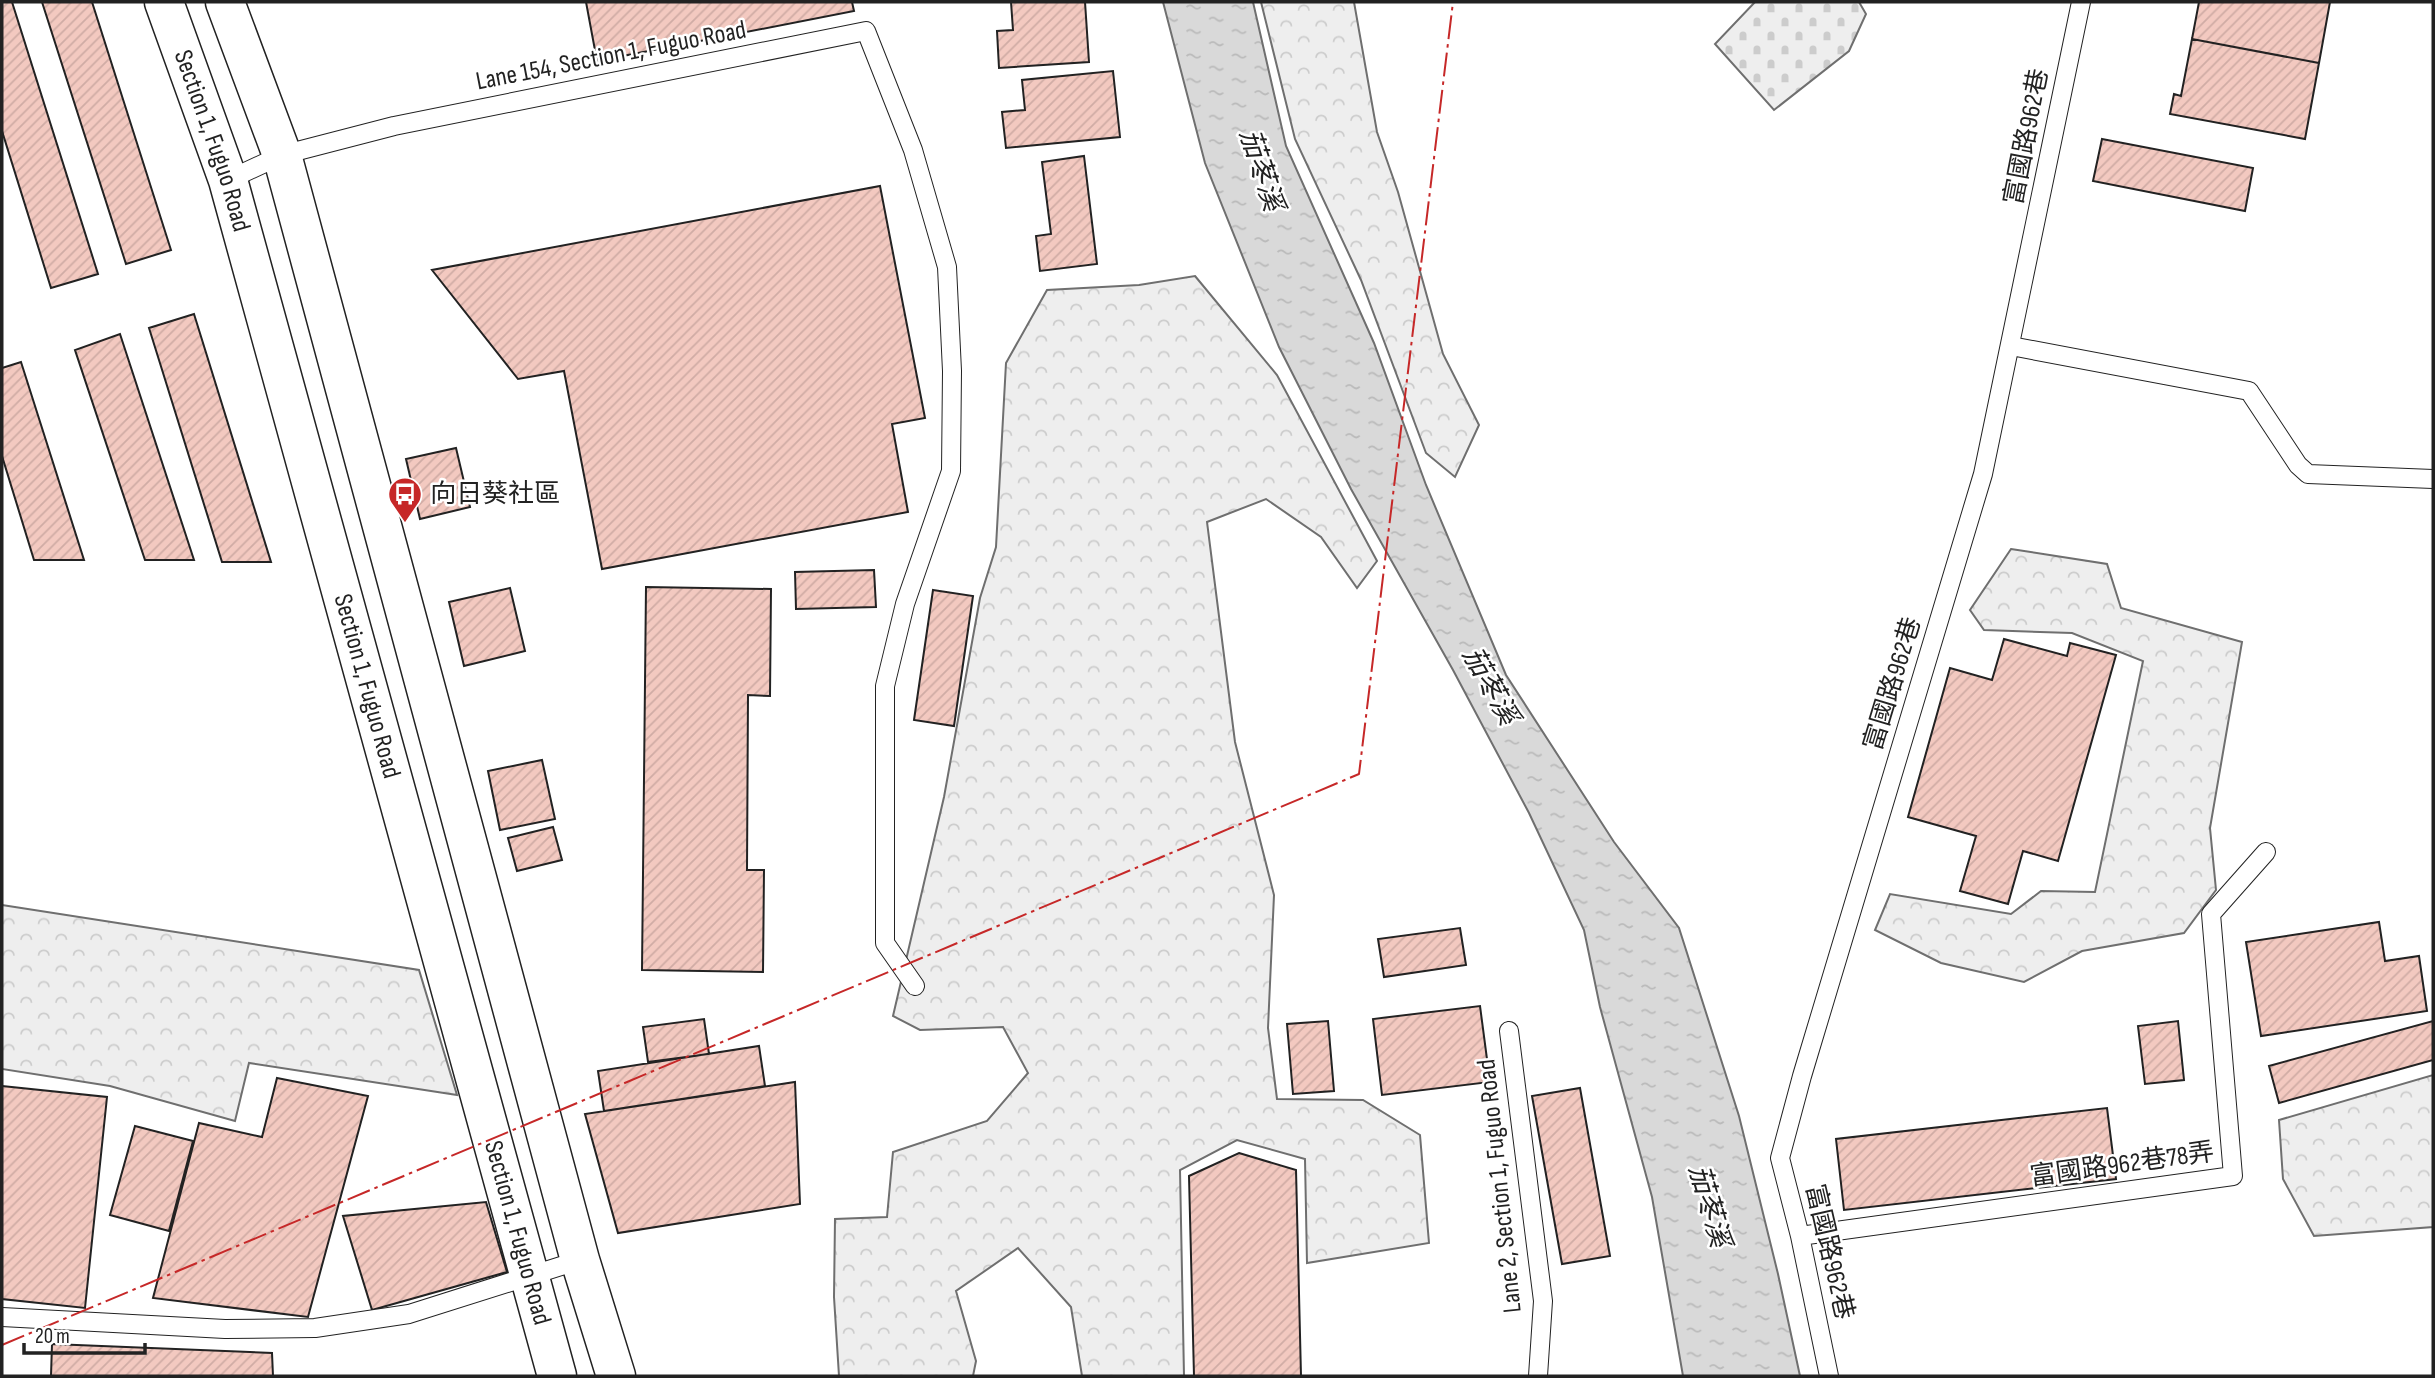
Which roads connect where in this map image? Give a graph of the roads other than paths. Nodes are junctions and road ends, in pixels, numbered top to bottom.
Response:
1 (164, 2) edge
2 (225, 2) edge
3 (2081, 2) edge
4 (282, 155) junction
5 (228, 180) junction
6 (2011, 346) junction
7 (2433, 479) edge
8 (2266, 852) dead end
9 (915, 986) dead end
10 (1509, 1031) dead end
11 (1800, 1236) junction
12 (580, 1261) junction
13 (528, 1275) junction
14 (2, 1317) edge
15 (557, 1376) edge
16 (616, 1376) edge
17 (1538, 1376) edge
18 (1829, 1376) edge

1 - 5 street, Section 1, Fuguo Road
2 - 4 street, Section 1, Fuguo Road
3 - 6 lane, 富國路962巷
4 - 5 lane, Lane 154, Section 1, Fuguo Road
4 - 9 lane, Lane 154, Section 1, Fuguo Road
4 - 12 street, Section 1, Fuguo Road
5 - 13 street, Section 1, Fuguo Road
6 - 7 lane
6 - 11 lane, 富國路962巷
8 - 11 lane, 富國路962巷78弄
10 - 17 lane, Lane 2, Section 1, Fuguo Road
11 - 18 lane, 富國路962巷
12 - 13 lane
12 - 16 street, Section 1, Fuguo Road
13 - 14 lane
13 - 15 street, Section 1, Fuguo Road

